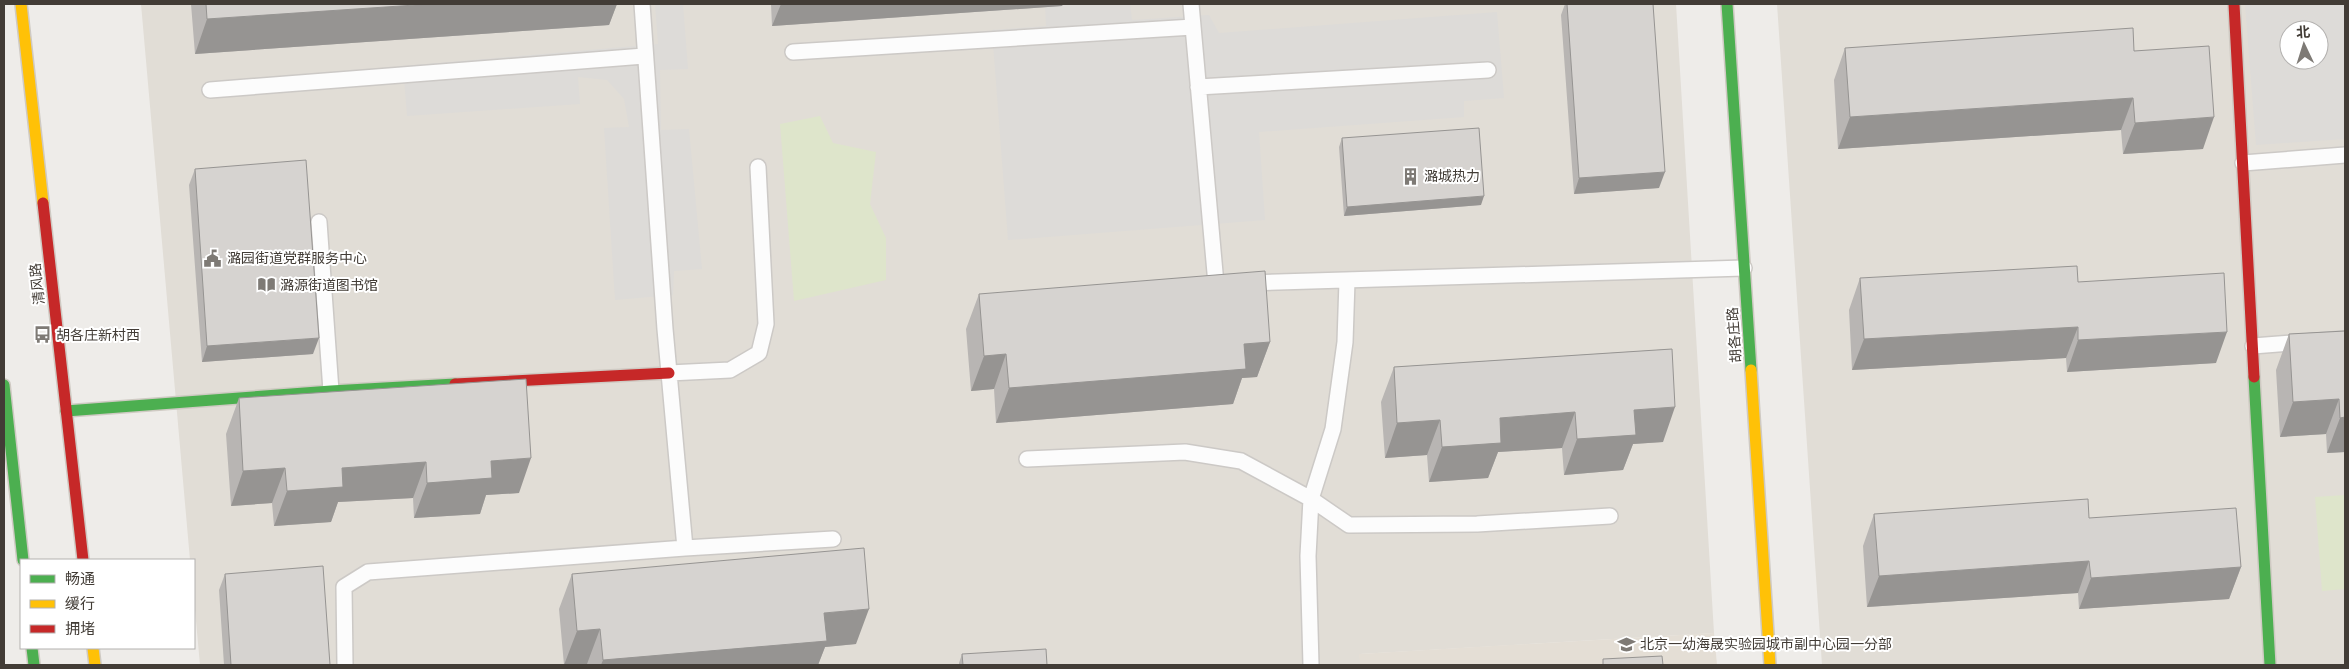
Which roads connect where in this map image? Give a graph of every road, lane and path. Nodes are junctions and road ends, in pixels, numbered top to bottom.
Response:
1 (21, 4) edge
2 (642, 4) edge
3 (1191, 4) edge
4 (1727, 4) edge
5 (2234, 4) edge
6 (1193, 27) junction
7 (793, 52) dead end
8 (644, 56) junction
9 (1488, 70) dead end
10 (1198, 87) junction
11 (210, 90) dead end
12 (2345, 155) edge
13 (2243, 163) junction
14 (758, 167) dead end
15 (319, 222) dead end
16 (1744, 268) junction
17 (1348, 281) junction
18 (2345, 339) edge
19 (2253, 346) junction
20 (669, 373) junction
21 (4, 385) edge
22 (331, 391) junction
23 (66, 411) junction
24 (1027, 459) dead end
25 (1311, 498) junction
26 (1610, 516) dead end
27 (833, 539) dead end
28 (685, 548) junction
29 (23, 559) edge
30 (83, 559) edge
31 (32, 649) edge
32 (93, 649) edge
33 (34, 665) edge
34 (95, 665) edge
35 (345, 665) edge
36 (1310, 665) edge
37 (1770, 665) edge
38 (2270, 665) edge

1 - 23 street, 清风路
2 - 8 lane
3 - 6 lane
4 - 16 street, 胡各庄路
5 - 13 street
6 - 7 lane
6 - 10 lane
8 - 11 lane
8 - 20 lane
9 - 10 lane
10 - 17 lane
12 - 13 lane
13 - 19 street
14 - 20 lane
15 - 22 lane
16 - 17 lane
16 - 37 street, 胡各庄路
17 - 25 lane
18 - 19 lane
19 - 38 street
20 - 22 street
20 - 28 lane
21 - 29 street
22 - 23 street
23 - 30 street, 清风路
24 - 25 lane
25 - 26 lane
25 - 36 lane
27 - 28 lane
28 - 35 lane
31 - 33 street
32 - 34 street

